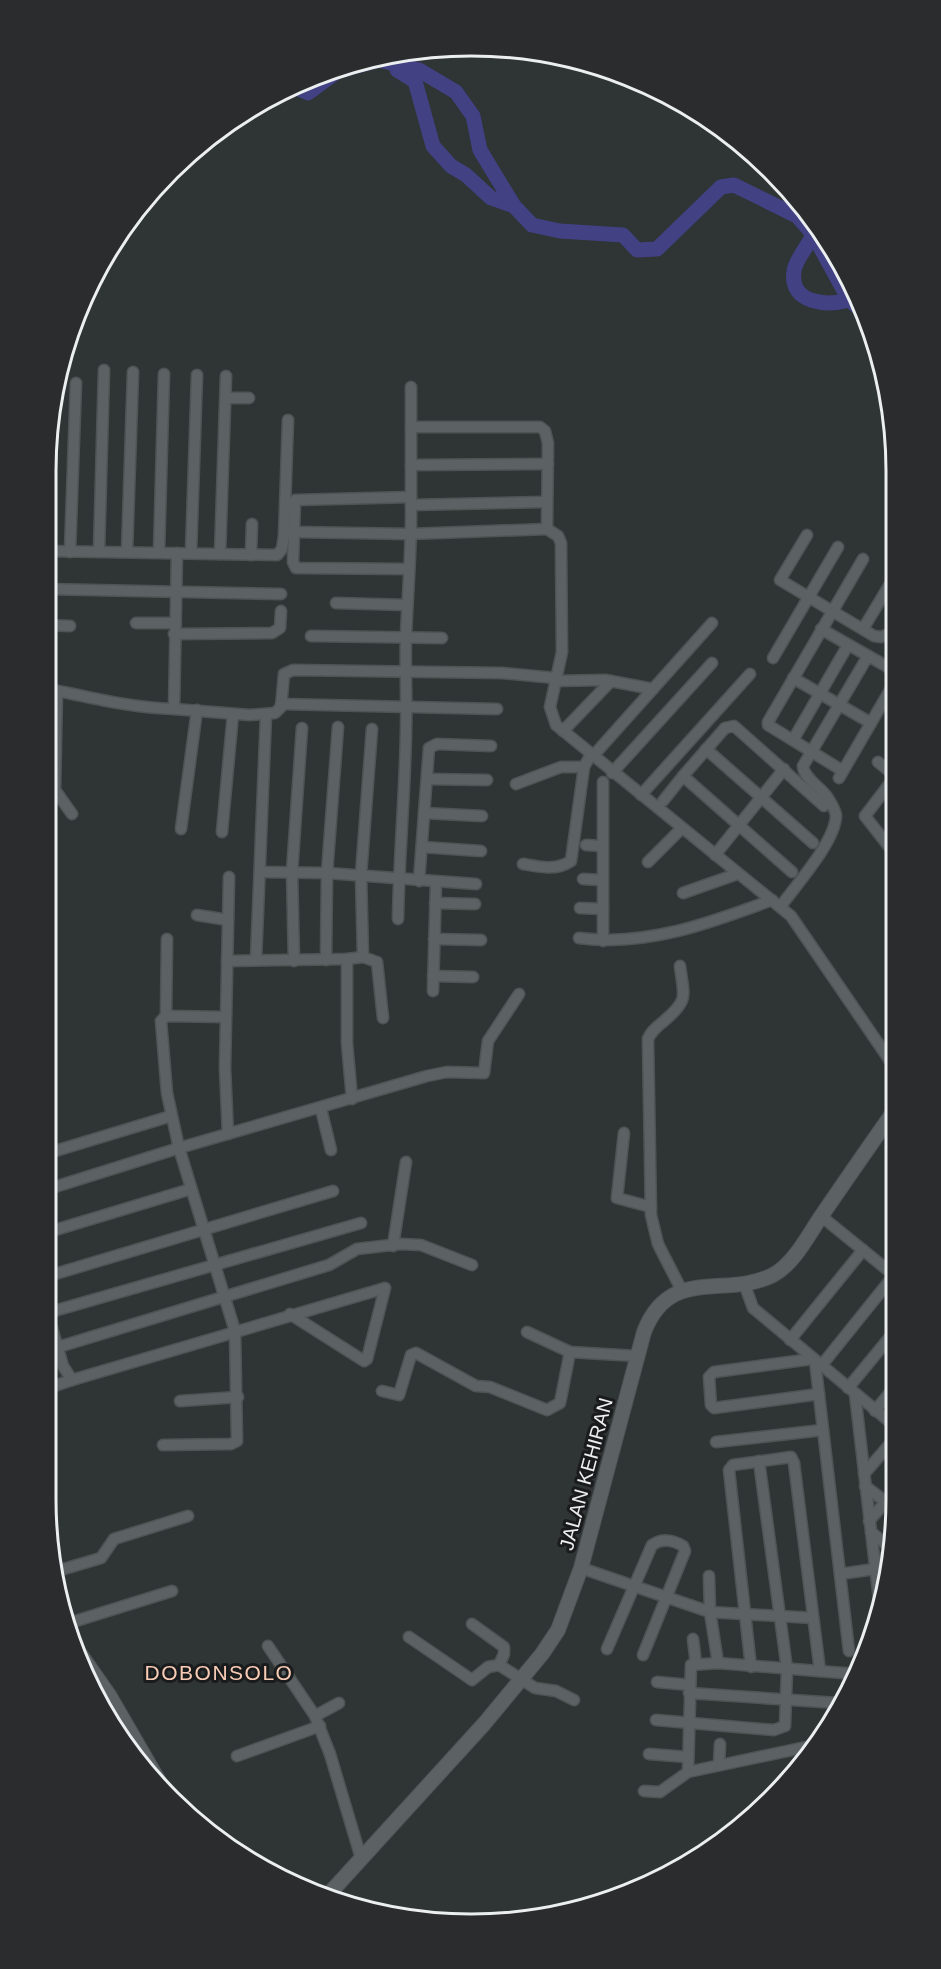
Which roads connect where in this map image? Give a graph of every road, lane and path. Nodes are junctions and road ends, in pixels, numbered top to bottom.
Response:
1 (104, 370) dead end
2 (133, 372) dead end
3 (164, 374) dead end
4 (197, 375) dead end
5 (226, 376) dead end
6 (76, 383) dead end
7 (411, 387) dead end
8 (227, 398) junction
9 (249, 398) dead end
10 (288, 420) dead end
11 (411, 427) junction
12 (548, 464) junction
13 (411, 465) junction
14 (411, 501) junction
15 (545, 502) junction
16 (252, 524) dead end
17 (547, 529) junction
18 (294, 532) junction
19 (410, 534) junction
20 (807, 535) dead end
21 (838, 547) dead end
22 (56, 551) edge
23 (70, 552) junction
24 (99, 552) junction
25 (127, 552) junction
26 (159, 552) junction
27 (190, 553) junction
28 (177, 554) junction
29 (220, 554) junction
30 (251, 555) junction
31 (863, 559) dead end
32 (409, 569) junction
33 (56, 589) edge
34 (886, 591) edge
35 (176, 592) junction
36 (281, 594) dead end
37 (808, 598) junction
38 (336, 603) dead end
39 (407, 605) junction
40 (281, 611) dead end
41 (831, 611) junction
42 (136, 623) dead end
43 (712, 623) dead end
44 (56, 625) edge
45 (70, 626) dead end
46 (174, 628) junction
47 (821, 628) junction
48 (863, 629) junction
49 (886, 635) edge
50 (311, 636) dead end
51 (406, 637) junction
52 (442, 638) dead end
53 (848, 645) junction
54 (868, 657) junction
55 (773, 658) dead end
56 (712, 663) dead end
57 (886, 666) edge
58 (405, 673) junction
59 (750, 674) dead end
60 (793, 678) junction
61 (555, 680) junction
62 (611, 681) junction
63 (653, 689) junction
64 (57, 690) joint
65 (820, 695) junction
66 (886, 697) edge
67 (281, 705) junction
68 (839, 706) junction
69 (406, 708) junction
70 (174, 709) junction
71 (497, 709) dead end
72 (197, 710) junction
73 (233, 714) junction
74 (266, 715) junction
75 (871, 723) junction
76 (338, 727) dead end
77 (302, 728) dead end
78 (372, 729) dead end
79 (563, 731) junction
80 (56, 740) edge
81 (793, 740) junction
82 (491, 746) dead end
83 (706, 749) junction
84 (812, 751) junction
85 (592, 755) junction
86 (878, 762) dead end
87 (584, 767) junction
88 (784, 769) junction
89 (886, 770) edge
90 (612, 773) junction
91 (683, 776) junction
92 (427, 779) junction
93 (487, 780) dead end
94 (603, 782) dead end
95 (516, 784) dead end
96 (886, 788) edge
97 (56, 791) edge
98 (641, 795) junction
99 (761, 798) junction
100 (663, 801) dead end
101 (824, 806) dead end
102 (424, 813) junction
103 (72, 814) dead end
104 (482, 816) dead end
105 (738, 825) junction
106 (682, 828) junction
107 (181, 829) dead end
108 (222, 832) dead end
109 (813, 843) dead end
110 (886, 843) edge
111 (586, 845) dead end
112 (602, 846) junction
113 (422, 847) junction
114 (481, 851) dead end
115 (715, 855) junction
116 (648, 862) dead end
117 (523, 864) dead end
118 (260, 872) junction
119 (292, 872) junction
120 (792, 872) dead end
121 (327, 873) junction
122 (736, 874) junction
123 (361, 875) junction
124 (229, 877) dead end
125 (399, 879) junction
126 (583, 879) dead end
127 (419, 880) junction
128 (602, 880) junction
129 (436, 882) junction
130 (476, 884) dead end
131 (683, 892) dead end
132 (435, 903) junction
133 (776, 903) junction
134 (475, 904) dead end
135 (580, 908) dead end
136 (603, 909) junction
137 (197, 915) dead end
138 (398, 919) dead end
139 (228, 920) junction
140 (579, 938) dead end
141 (167, 939) dead end
142 (434, 939) junction
143 (481, 940) dead end
144 (603, 941) junction
145 (363, 957) junction
146 (347, 959) junction
147 (256, 960) junction
148 (326, 960) junction
149 (227, 961) junction
150 (294, 961) junction
151 (680, 966) dead end
152 (434, 976) junction
153 (473, 977) dead end
154 (433, 991) dead end
155 (519, 994) dead end
156 (166, 1016) junction
157 (225, 1017) junction
158 (383, 1018) dead end
159 (886, 1055) edge
160 (352, 1099) junction
161 (321, 1109) junction
162 (171, 1116) junction
163 (886, 1123) edge
164 (624, 1133) dead end
165 (228, 1134) junction
166 (179, 1148) junction
167 (331, 1150) dead end
168 (56, 1151) edge
169 (406, 1162) dead end
170 (56, 1187) edge
171 (191, 1189) junction
172 (333, 1191) dead end
173 (651, 1207) junction
174 (821, 1216) junction
175 (360, 1223) dead end
176 (204, 1229) junction
177 (56, 1230) edge
178 (393, 1246) junction
179 (863, 1250) junction
180 (213, 1264) junction
181 (472, 1264) dead end
182 (886, 1268) edge
183 (56, 1274) edge
184 (744, 1283) junction
185 (886, 1285) edge
186 (682, 1291) junction
187 (224, 1297) junction
188 (56, 1306) edge
189 (290, 1314) junction
190 (235, 1331) junction
191 (527, 1332) dead end
192 (789, 1340) junction
193 (56, 1341) edge
194 (886, 1344) edge
195 (58, 1347) junction
196 (570, 1352) junction
197 (637, 1356) junction
198 (816, 1362) junction
199 (72, 1380) junction
200 (56, 1385) edge
201 (382, 1391) dead end
202 (852, 1391) junction
203 (819, 1394) junction
204 (238, 1396) junction
205 (886, 1397) edge
206 (180, 1401) dead end
207 (875, 1411) junction
208 (886, 1419) edge
209 (823, 1430) junction
210 (716, 1442) dead end
211 (164, 1445) dead end
212 (886, 1449) edge
213 (759, 1461) junction
214 (864, 1474) junction
215 (865, 1486) junction
216 (886, 1502) joint
217 (188, 1516) dead end
218 (870, 1527) junction
219 (883, 1541) edge
220 (881, 1562) edge
221 (581, 1568) junction
222 (875, 1569) junction
223 (62, 1570) edge
224 (840, 1574) junction
225 (709, 1576) dead end
226 (877, 1583) edge
227 (633, 1586) junction
228 (172, 1591) dead end
229 (666, 1599) junction
230 (710, 1612) junction
231 (745, 1615) junction
232 (780, 1617) junction
233 (813, 1618) junction
234 (75, 1621) edge
235 (472, 1624) dead end
236 (409, 1636) dead end
237 (693, 1639) dead end
238 (268, 1646) dead end
239 (607, 1649) dead end
240 (849, 1652) dead end
241 (643, 1655) dead end
242 (696, 1664) junction
243 (718, 1664) junction
244 (499, 1665) junction
245 (751, 1667) junction
246 (787, 1669) junction
247 (820, 1671) junction
248 (847, 1673) edge
249 (521, 1681) junction
250 (657, 1682) dead end
251 (690, 1689) junction
252 (785, 1699) junction
253 (574, 1700) dead end
254 (832, 1702) edge
255 (339, 1703) dead end
256 (656, 1720) dead end
257 (318, 1721) junction
258 (689, 1724) junction
259 (720, 1744) dead end
260 (802, 1748) edge
261 (649, 1755) dead end
262 (237, 1756) dead end
263 (688, 1757) junction
264 (719, 1765) junction
265 (688, 1772) junction
266 (644, 1791) dead end
267 (361, 1858) junction
268 (333, 1890) edge

1 - 24 street
2 - 25 street
3 - 26 street
4 - 27 street
5 - 8 street
6 - 23 street
7 - 11 street
8 - 9 street
8 - 29 street
10 - 30 street
11 - 12 street
11 - 13 street
12 - 13 street
12 - 15 street
13 - 14 street
14 - 15 street
14 - 18 street
14 - 19 street
15 - 17 street
16 - 30 street
17 - 19 street
17 - 61 street
18 - 19 street
18 - 32 street
19 - 32 street
20 - 37 street
21 - 37 street
22 - 23 street
23 - 24 street
24 - 25 street
25 - 26 street
26 - 28 street
27 - 28 street
27 - 29 street
28 - 35 street
29 - 30 street
31 - 41 street
32 - 39 street
33 - 35 street
34 - 48 street
35 - 36 street
35 - 46 street
37 - 41 street
37 - 55 street
38 - 39 street
39 - 51 street
40 - 46 street
41 - 47 street
41 - 48 street
42 - 46 street
43 - 63 street
44 - 45 street
46 - 70 street
47 - 53 street
47 - 60 street
48 - 49 street
50 - 51 street
51 - 52 street
51 - 58 street
53 - 54 street
53 - 65 street
54 - 57 street
54 - 68 street
56 - 90 street
58 - 61 street
58 - 67 street
58 - 69 street
59 - 98 street
60 - 65 street
60 - 81 street
61 - 62 street
61 - 79 street
62 - 63 street
62 - 79 street
63 - 85 street
64 - 70 street
64 - 80 street
65 - 68 street
65 - 81 street
66 - 75 street
67 - 69 street
67 - 74 street
68 - 75 street
68 - 84 street
69 - 71 street
69 - 125 street
70 - 72 street
72 - 73 street
72 - 107 street
73 - 74 street
73 - 108 street
74 - 118 street
75 - 84 street
76 - 121 street
77 - 119 street
78 - 123 street
79 - 85 street
81 - 84 street
82 - 92 street
83 - 88 street
83 - 91 street
83 - 99 street
84 - 133 street
85 - 87 street
85 - 90 street
86 - 89 street
87 - 95 street
87 - 117 street
88 - 99 street
88 - 101 street
90 - 98 street
91 - 100 street
91 - 105 street
92 - 93 street
92 - 102 street
94 - 112 street
96 - 110 street
97 - 103 street
98 - 106 street
99 - 105 street
99 - 109 street
102 - 104 street
102 - 113 street
105 - 115 street
105 - 120 street
106 - 115 street
106 - 116 street
111 - 112 street
112 - 128 street
113 - 114 street
113 - 127 street
115 - 122 street
118 - 119 street
118 - 147 street
119 - 121 street
119 - 150 street
121 - 123 street
121 - 148 street
122 - 131 street
122 - 133 street
123 - 125 street
123 - 145 street
124 - 139 street
125 - 127 street
125 - 138 street
126 - 128 street
127 - 129 street
128 - 136 street
129 - 130 street
129 - 132 street
132 - 134 street
132 - 142 street
133 - 144 street
133 - 159 street
135 - 136 street
136 - 144 street
137 - 139 street
139 - 149 street
140 - 144 street
141 - 156 street
142 - 143 street
142 - 152 street
145 - 146 street
145 - 158 street
146 - 148 street
146 - 160 street
147 - 149 street
147 - 150 street
148 - 150 street
149 - 157 street
151 - 173 street
152 - 153 street
152 - 154 street
155 - 160 street
156 - 157 street
156 - 162 street
157 - 165 street
160 - 161 street
161 - 165 street
161 - 167 street
162 - 166 street
162 - 168 street
163 - 174 street, JALAN KEHIRAN
164 - 173 street
165 - 166 street
166 - 170 street
166 - 171 street
169 - 178 street
171 - 176 street
171 - 177 street
172 - 176 street
173 - 186 street
174 - 179 street
174 - 184 street, JALAN KEHIRAN
175 - 180 street
176 - 180 street
176 - 183 street
178 - 181 street
178 - 187 street
179 - 182 street
179 - 192 street
180 - 187 street
180 - 188 street
184 - 186 street, JALAN KEHIRAN
184 - 192 street
185 - 198 street
186 - 197 street, JALAN KEHIRAN
187 - 190 street
187 - 195 street
189 - 189 street
189 - 190 street
190 - 199 street
190 - 204 street
191 - 196 street
192 - 198 street
193 - 195 street
194 - 202 street
195 - 199 street
196 - 197 street
196 - 201 street
197 - 221 street, JALAN KEHIRAN
198 - 202 street
198 - 203 street
198 - 203 street
199 - 200 street
202 - 207 street
202 - 214 street
203 - 209 street
204 - 206 street
204 - 211 street
205 - 207 street
207 - 208 street
209 - 210 street
209 - 224 street
212 - 214 street
213 - 231 street
213 - 232 street
213 - 233 street
214 - 215 street
215 - 216 street
215 - 218 street
216 - 218 street
217 - 223 street
218 - 219 street
218 - 222 street
220 - 222 street
221 - 227 street
221 - 249 street, JALAN KEHIRAN
222 - 224 street
222 - 226 street
224 - 240 street
225 - 230 street
227 - 229 street
227 - 229 street
227 - 239 street
228 - 234 street
229 - 230 street
229 - 241 street
230 - 231 street
230 - 243 street
231 - 232 street
231 - 245 street
232 - 233 street
232 - 246 street
233 - 247 street
235 - 244 street
236 - 244 street
237 - 242 street
238 - 257 street
242 - 243 street
242 - 251 street
243 - 245 street
244 - 249 street
245 - 246 street
246 - 247 street
246 - 252 street
247 - 248 street
249 - 253 street
249 - 267 street, JALAN KEHIRAN
250 - 251 street
251 - 252 street
251 - 258 street
252 - 254 street
252 - 258 street
255 - 257 street
256 - 258 street
257 - 262 street
257 - 267 street
258 - 263 street
259 - 264 street
260 - 264 street
261 - 263 street
263 - 265 street
264 - 265 street
265 - 266 street
267 - 268 street, JALAN KEHIRAN

